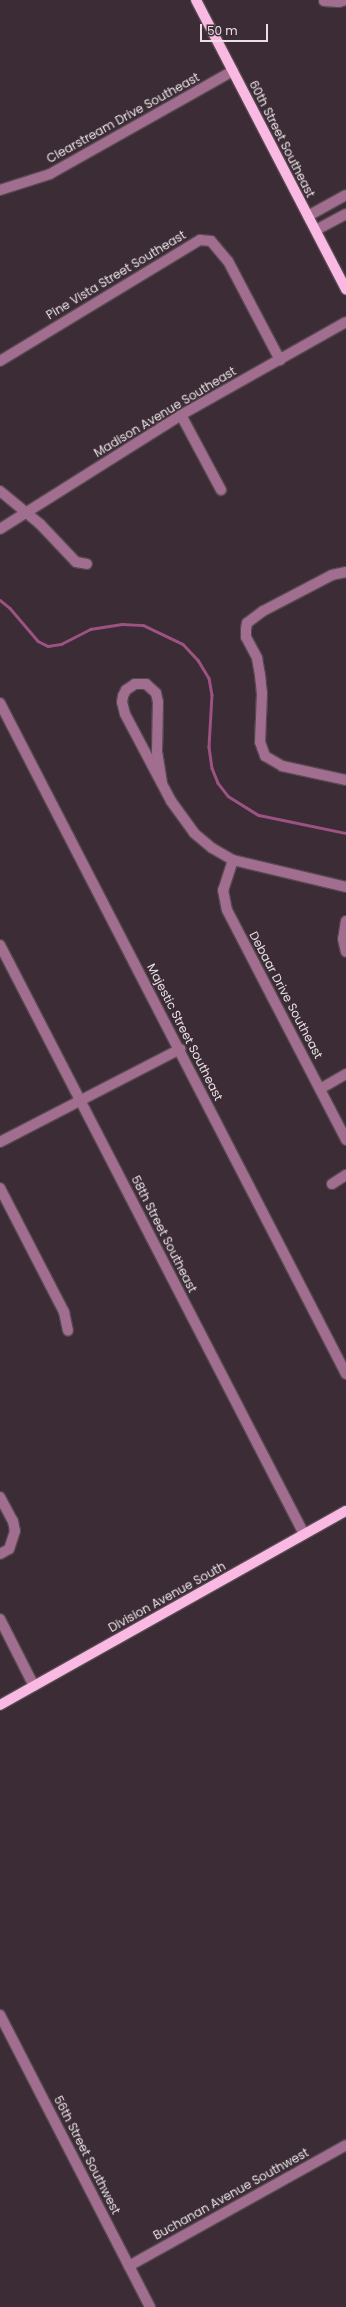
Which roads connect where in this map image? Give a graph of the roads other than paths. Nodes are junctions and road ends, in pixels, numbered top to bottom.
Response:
1 (196, 0) edge
2 (345, 0) edge
3 (324, 1) edge
4 (232, 71) junction
5 (0, 190) edge
6 (346, 195) edge
7 (346, 214) edge
8 (308, 216) junction
9 (316, 230) junction
10 (346, 289) edge
11 (346, 322) edge
12 (280, 360) junction
13 (0, 361) edge
14 (181, 415) junction
15 (222, 490) dead end
16 (0, 491) edge
17 (26, 512) junction
18 (0, 529) edge
19 (87, 564) dead end
20 (345, 571) edge
21 (0, 703) edge
22 (346, 780) edge
23 (162, 783) junction
24 (233, 860) junction
25 (346, 886) edge
26 (346, 921) edge
27 (0, 944) edge
28 (346, 952) edge
29 (180, 1049) junction
30 (346, 1074) edge
31 (320, 1089) junction
32 (80, 1100) junction
33 (346, 1140) edge
34 (0, 1142) edge
35 (346, 1175) edge
36 (332, 1184) dead end
37 (0, 1188) edge
38 (68, 1331) dead end
39 (346, 1374) edge
40 (0, 1497) edge
41 (346, 1511) edge
42 (304, 1534) junction
43 (0, 1554) edge
44 (0, 1619) edge
45 (34, 1686) junction
46 (0, 1705) edge
47 (0, 2014) edge
48 (346, 2145) edge
49 (129, 2266) junction
50 (150, 2307) edge

1 - 4 main road, 60th Street Southeast
2 - 3 street
4 - 5 street, Clearstream Drive Southeast
4 - 8 main road, 60th Street Southeast
6 - 8 street
7 - 9 street
8 - 9 main road, 60th Street Southeast
9 - 10 main road, 60th Street Southeast
11 - 12 street, Madison Avenue Southeast
12 - 13 street, Pine Vista Street Southeast
12 - 14 street, Madison Avenue Southeast
14 - 15 street
14 - 17 street, Madison Avenue Southeast
16 - 17 street
17 - 18 street, Madison Avenue Southeast
17 - 19 street
20 - 22 street
21 - 29 street, Majestic Street Southeast
23 - 23 street
23 - 24 street
24 - 25 street
24 - 31 street, Debaar Drive Southeast
26 - 28 street
27 - 32 street, 58th Street Southeast
29 - 32 street
29 - 39 street, Majestic Street Southeast
30 - 31 street
31 - 33 street, Debaar Drive Southeast
32 - 34 street
32 - 42 street, 58th Street Southeast
35 - 36 street
37 - 38 street
40 - 43 street
41 - 42 main road, Division Avenue South
42 - 45 main road, Division Avenue South
44 - 45 street
45 - 46 main road, Division Avenue South
47 - 49 street, 56th Street Southwest
48 - 49 street, Buchanan Avenue Southwest
49 - 50 street, 56th Street Southwest

